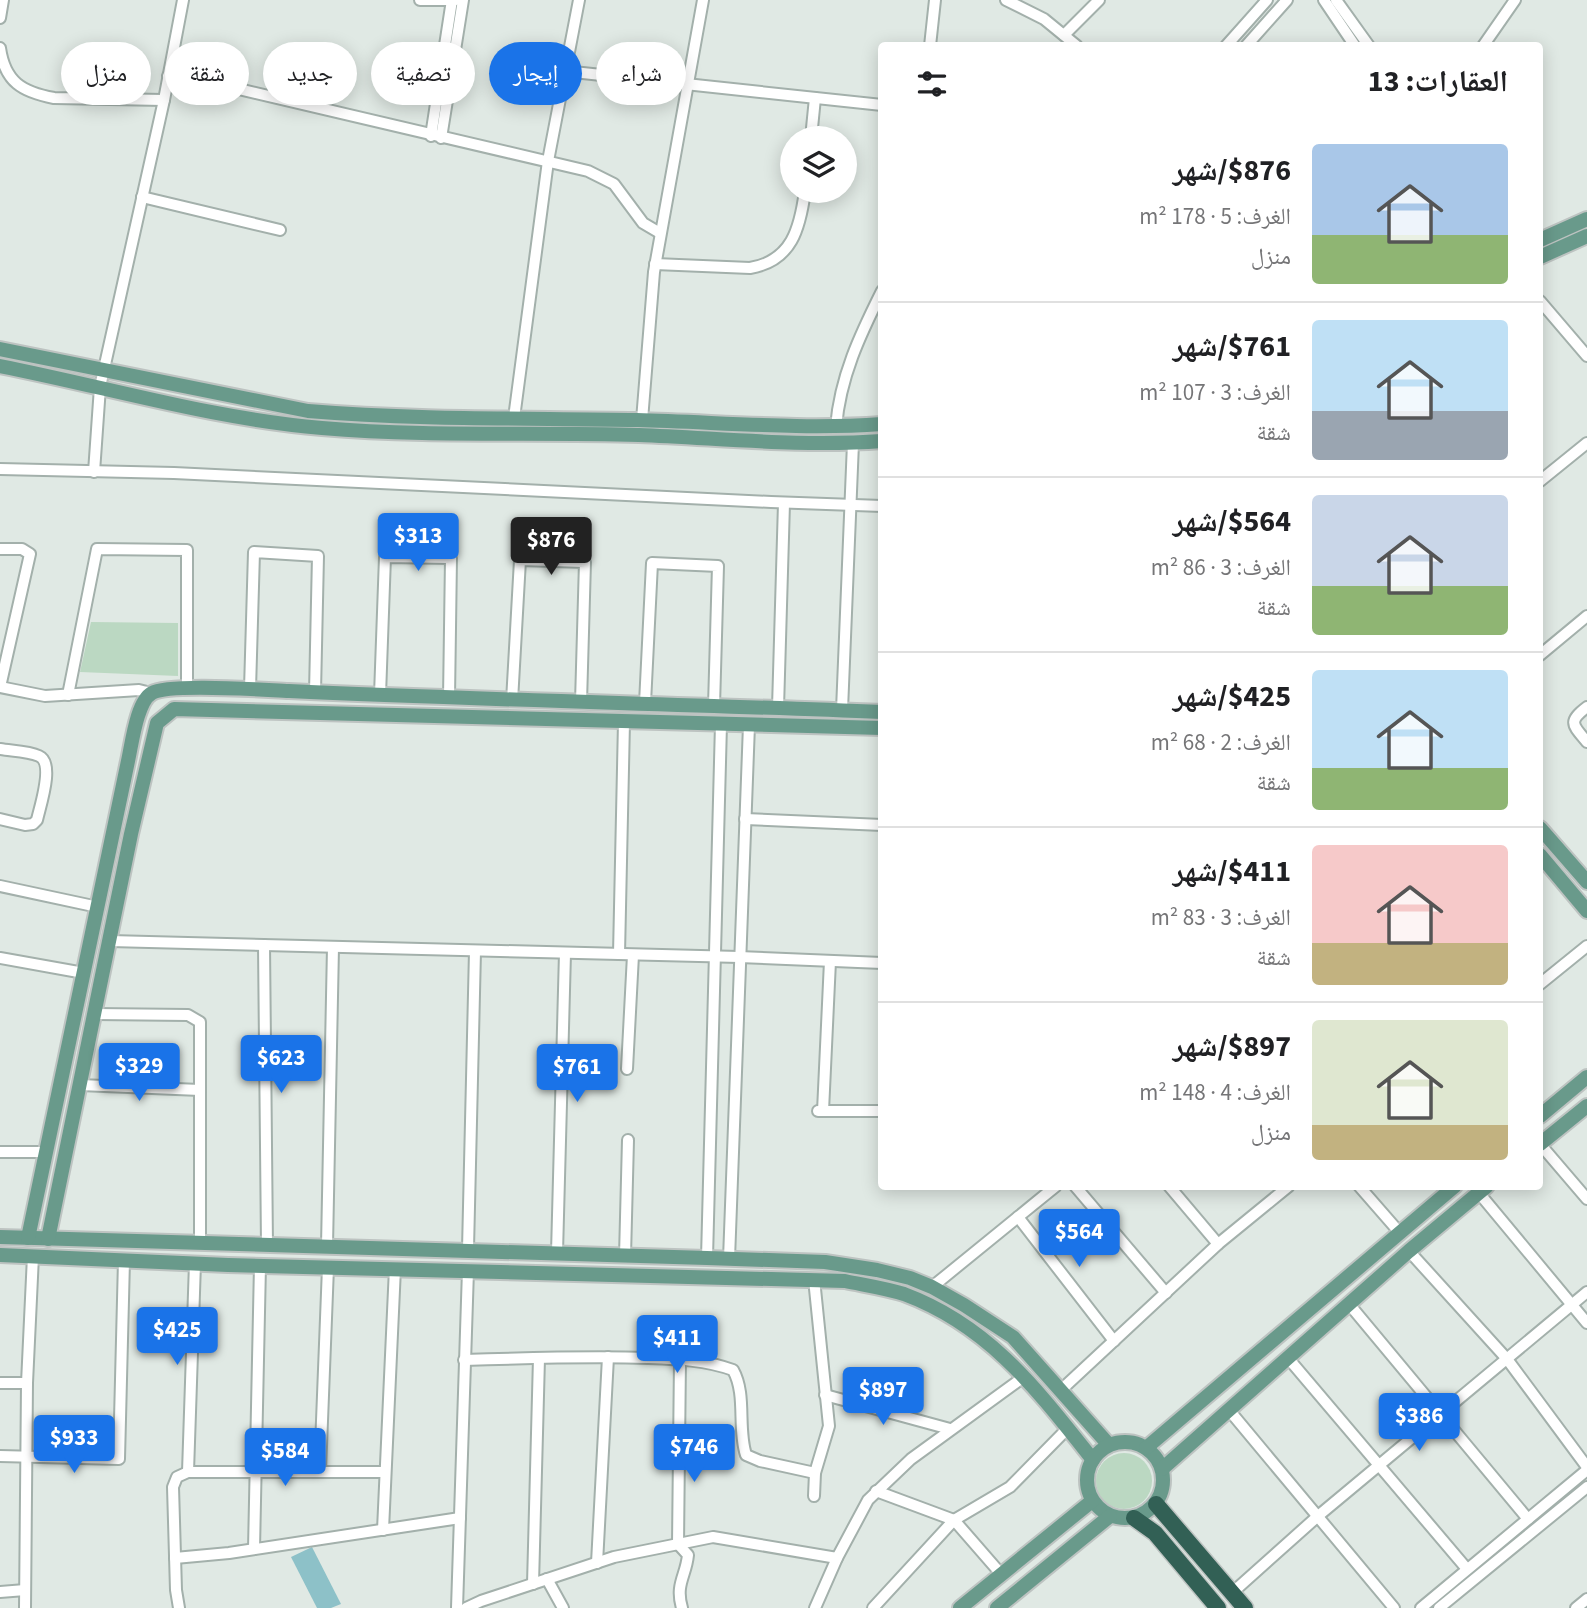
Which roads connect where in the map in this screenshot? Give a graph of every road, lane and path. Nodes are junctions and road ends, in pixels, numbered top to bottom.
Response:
1 (3, 0) edge
2 (183, 0) edge
3 (420, 0) edge
4 (452, 0) edge
5 (463, 0) edge
6 (579, 0) edge
7 (703, 0) edge
8 (935, 0) edge
9 (1006, 0) edge
10 (1099, 0) edge
11 (1267, 0) edge
12 (1287, 0) edge
13 (1324, 0) edge
14 (1336, 0) edge
15 (1515, 0) edge
16 (0, 18) edge
17 (1064, 35) junction
18 (175, 42) edge
19 (570, 42) edge
20 (930, 42) edge
21 (1072, 42) edge
22 (1230, 42) edge
23 (1250, 42) edge
24 (1352, 42) edge
25 (1366, 42) edge
26 (1486, 42) edge
27 (0, 48) edge
28 (686, 85) joint
29 (249, 92) edge
30 (165, 94) edge
31 (815, 98) junction
32 (164, 100) junction
33 (558, 105) edge
34 (682, 105) edge
35 (878, 105) edge
36 (812, 126) edge
37 (436, 137) junction
38 (548, 161) junction
39 (142, 197) junction
40 (803, 203) edge
41 (1587, 219) edge
42 (280, 230) dead end
43 (660, 233) junction
44 (1587, 236) edge
45 (1543, 239) edge
46 (1543, 256) edge
47 (655, 264) junction
48 (878, 300) edge
49 (1543, 305) edge
50 (0, 349) edge
51 (1587, 356) edge
52 (0, 366) edge
53 (103, 369) junction
54 (100, 387) junction
55 (514, 418) junction
56 (642, 420) junction
57 (878, 424) edge
58 (836, 427) junction
59 (878, 441) edge
60 (853, 443) junction
61 (1587, 443) edge
62 (0, 470) edge
63 (94, 472) junction
64 (1544, 478) edge
65 (784, 503) junction
66 (851, 505) junction
67 (878, 506) edge
68 (0, 549) edge
69 (1587, 617) edge
70 (1543, 652) edge
71 (0, 687) edge
72 (187, 689) junction
73 (250, 690) junction
74 (315, 692) junction
75 (151, 693) junction
76 (68, 695) junction
77 (380, 695) junction
78 (449, 698) junction
79 (512, 701) junction
80 (581, 702) junction
81 (645, 703) junction
82 (713, 706) junction
83 (1587, 707) edge
84 (778, 708) junction
85 (842, 710) junction
86 (878, 712) edge
87 (624, 722) junction
88 (721, 724) junction
89 (749, 725) junction
90 (878, 728) edge
91 (1587, 742) edge
92 (0, 749) edge
93 (745, 819) junction
94 (0, 820) edge
95 (878, 825) edge
96 (1543, 831) edge
97 (1543, 859) edge
98 (1587, 882) edge
99 (0, 886) edge
100 (98, 907) junction
101 (1587, 911) edge
102 (110, 941) junction
103 (264, 945) junction
104 (1587, 946) edge
105 (332, 947) junction
106 (475, 951) junction
107 (565, 953) junction
108 (619, 954) junction
109 (633, 955) junction
110 (715, 957) junction
111 (740, 957) junction
112 (0, 958) edge
113 (830, 961) junction
114 (878, 963) edge
115 (84, 973) junction
116 (1543, 982) edge
117 (95, 1014) junction
118 (627, 1069) dead end
119 (1587, 1077) edge
120 (80, 1085) junction
121 (200, 1090) junction
122 (1587, 1106) edge
123 (878, 1111) edge
124 (1543, 1114) edge
125 (628, 1140) dead end
126 (1543, 1142) edge
127 (1543, 1148) edge
128 (0, 1152) edge
129 (46, 1152) junction
130 (1051, 1190) edge
131 (1078, 1190) edge
132 (1172, 1190) edge
133 (1284, 1190) edge
134 (1362, 1190) edge
135 (1450, 1190) edge
136 (1483, 1190) edge
137 (1587, 1199) edge
138 (1018, 1217) junction
139 (1400, 1233) junction
140 (0, 1237) edge
141 (28, 1238) junction
142 (48, 1238) junction
143 (74, 1239) junction
144 (200, 1242) junction
145 (1218, 1244) junction
146 (267, 1245) junction
147 (298, 1245) junction
148 (327, 1246) junction
149 (468, 1249) junction
150 (1409, 1251) junction
151 (557, 1253) junction
152 (0, 1255) edge
153 (33, 1256) junction
154 (625, 1256) junction
155 (689, 1257) junction
156 (75, 1258) junction
157 (707, 1258) junction
158 (735, 1259) junction
159 (124, 1260) junction
160 (195, 1263) junction
161 (260, 1265) junction
162 (300, 1266) junction
163 (328, 1267) junction
164 (395, 1268) junction
165 (468, 1270) junction
166 (689, 1275) junction
167 (741, 1277) junction
168 (814, 1279) junction
169 (932, 1287) junction
170 (1587, 1292) edge
171 (1166, 1293) junction
172 (1349, 1304) junction
173 (1572, 1305) junction
174 (1587, 1323) edge
175 (1114, 1341) junction
176 (608, 1357) junction
177 (539, 1358) junction
178 (1288, 1358) junction
179 (680, 1359) junction
180 (1507, 1359) junction
181 (464, 1360) junction
182 (1025, 1376) junction
183 (0, 1383) edge
184 (27, 1383) junction
185 (1061, 1390) junction
186 (825, 1395) junction
187 (1228, 1410) junction
188 (1440, 1414) junction
189 (1068, 1428) junction
190 (950, 1429) junction
191 (1109, 1445) junction
192 (1146, 1448) junction
193 (0, 1456) edge
194 (26, 1458) junction
195 (1093, 1460) junction
196 (1380, 1465) junction
197 (1162, 1469) junction
198 (1587, 1469) edge
199 (188, 1472) junction
200 (320, 1472) junction
201 (384, 1472) junction
202 (255, 1473) junction
203 (815, 1473) junction
204 (1587, 1487) edge
205 (876, 1492) junction
206 (814, 1496) dead end
207 (1092, 1501) junction
208 (1156, 1504) junction
209 (1110, 1516) junction
210 (1318, 1516) junction
211 (460, 1518) junction
212 (1134, 1518) junction
213 (1528, 1519) junction
214 (954, 1520) junction
215 (383, 1530) junction
216 (678, 1544) junction
217 (254, 1549) junction
218 (175, 1558) junction
219 (837, 1559) junction
220 (597, 1563) junction
221 (1467, 1569) junction
222 (1001, 1574) junction
223 (547, 1579) junction
224 (533, 1584) junction
225 (25, 1590) junction
226 (0, 1592) edge
227 (1233, 1592) junction
228 (1587, 1599) edge
229 (24, 1608) edge
230 (179, 1608) edge
231 (457, 1608) edge
232 (466, 1608) edge
233 (563, 1608) edge
234 (682, 1608) edge
235 (815, 1608) edge
236 (873, 1608) edge
237 (960, 1608) edge
238 (997, 1608) edge
239 (1218, 1608) edge
240 (1245, 1608) edge
241 (1394, 1608) edge
242 (1421, 1608) edge
243 (1439, 1608) edge
244 (1576, 1608) edge

1 - 16 street
2 - 18 street
3 - 4 street
4 - 5 street
4 - 37 street
5 - 37 street
6 - 19 street
7 - 28 street
8 - 20 street
9 - 17 street
10 - 17 street
11 - 22 street
12 - 23 street
13 - 24 street
14 - 25 street
15 - 26 street
17 - 21 street
27 - 32 street
28 - 31 street
29 - 37 street
30 - 32 street
31 - 35 street
31 - 36 street
32 - 39 street
33 - 38 street
34 - 43 street
37 - 38 street
38 - 43 street
38 - 55 street
39 - 42 street
39 - 53 street
40 - 47 street
41 - 45 main road
43 - 47 street
44 - 46 main road
47 - 56 street
48 - 58 street
49 - 51 street
50 - 53 main road
52 - 54 main road
53 - 54 street
53 - 55 main road
54 - 60 main road
54 - 63 street
55 - 56 main road
56 - 58 main road
57 - 58 main road
59 - 60 main road
60 - 66 street
61 - 64 street
62 - 63 street
63 - 65 street
65 - 66 street
65 - 84 street
66 - 67 street
66 - 85 street
68 - 71 street
69 - 70 street
71 - 76 street
72 - 73 main road
72 - 75 main road
72 - 76 street
73 - 74 main road
73 - 74 street
74 - 77 main road
75 - 76 street
75 - 100 main road
77 - 78 main road
77 - 78 street
78 - 79 main road
79 - 80 main road
79 - 80 street
80 - 81 main road
81 - 82 main road
81 - 82 street
82 - 84 main road
83 - 91 street
84 - 85 main road
85 - 86 main road
87 - 88 main road
87 - 102 main road
87 - 108 street
88 - 89 main road
88 - 110 street
89 - 90 main road
89 - 93 street
92 - 94 street
93 - 95 street
93 - 111 street
96 - 98 main road
97 - 101 main road
99 - 100 street
100 - 115 main road
102 - 103 street
102 - 117 main road
103 - 105 street
103 - 146 street
104 - 116 street
105 - 106 street
105 - 148 street
106 - 107 street
106 - 149 street
107 - 108 street
107 - 151 street
108 - 109 street
109 - 110 street
109 - 118 street
110 - 111 street
110 - 157 street
111 - 113 street
111 - 158 street
112 - 115 street
113 - 114 street
113 - 123 street
115 - 129 main road
117 - 120 main road
117 - 121 street
119 - 124 main road
120 - 121 street
120 - 142 main road
121 - 144 street
122 - 126 main road
125 - 154 street
127 - 137 street
128 - 129 street
129 - 141 main road
130 - 138 street
131 - 171 street
132 - 145 street
133 - 145 street
134 - 139 street
135 - 139 main road
136 - 150 main road
136 - 173 street
138 - 169 street
138 - 175 street
139 - 192 main road
140 - 141 main road
141 - 142 main road
142 - 143 main road
143 - 144 main road
143 - 156 main road
144 - 146 main road
145 - 171 street
146 - 147 main road
147 - 148 main road
147 - 162 main road
148 - 149 main road
149 - 151 main road
150 - 172 main road
150 - 180 street
151 - 154 main road
152 - 153 main road
153 - 156 main road
153 - 184 street
154 - 155 main road
155 - 157 main road
155 - 166 main road
156 - 159 main road
157 - 158 main road
158 - 167 main road
158 - 169 main road
159 - 160 main road
159 - 194 street
160 - 161 main road
160 - 199 street
161 - 162 main road
161 - 202 street
162 - 163 main road
163 - 164 main road
163 - 200 street
164 - 165 main road
164 - 201 street
165 - 166 main road
165 - 181 street
166 - 167 main road
167 - 168 main road
168 - 182 main road
168 - 186 street
169 - 185 main road
170 - 173 street
171 - 175 street
172 - 178 main road
172 - 188 street
173 - 174 street
173 - 180 street
175 - 185 street
176 - 177 street
176 - 179 street
176 - 220 street
177 - 181 street
177 - 224 street
178 - 187 main road
178 - 196 street
179 - 203 street
179 - 216 street
180 - 188 street
180 - 198 street
181 - 211 street
182 - 189 main road
182 - 190 street
183 - 184 street
184 - 194 street
185 - 191 main road
186 - 190 street
186 - 203 street
187 - 197 main road
187 - 210 street
188 - 196 street
188 - 213 street
189 - 195 main road
189 - 214 street
190 - 205 street
191 - 192 main road
191 - 195 main road
192 - 197 main road
193 - 194 street
194 - 225 street
195 - 207 main road
196 - 210 street
196 - 221 street
197 - 208 main road
198 - 213 street
199 - 202 street
199 - 218 street
200 - 201 street
200 - 202 street
201 - 215 street
202 - 217 street
203 - 206 street
204 - 243 street
205 - 214 street
205 - 219 street
207 - 209 main road
207 - 222 main road
208 - 212 main road
208 - 227 highway
209 - 212 main road
209 - 238 main road
210 - 227 street
210 - 241 street
211 - 215 street
211 - 231 street
212 - 239 highway
213 - 221 street
214 - 222 street
214 - 236 street
215 - 217 street
216 - 219 street
216 - 220 street
216 - 234 street
217 - 218 street
218 - 230 street
219 - 235 street
220 - 223 street
221 - 242 street
222 - 237 main road
223 - 224 street
223 - 233 street
224 - 232 street
225 - 226 street
225 - 229 street
227 - 240 highway
228 - 244 street

